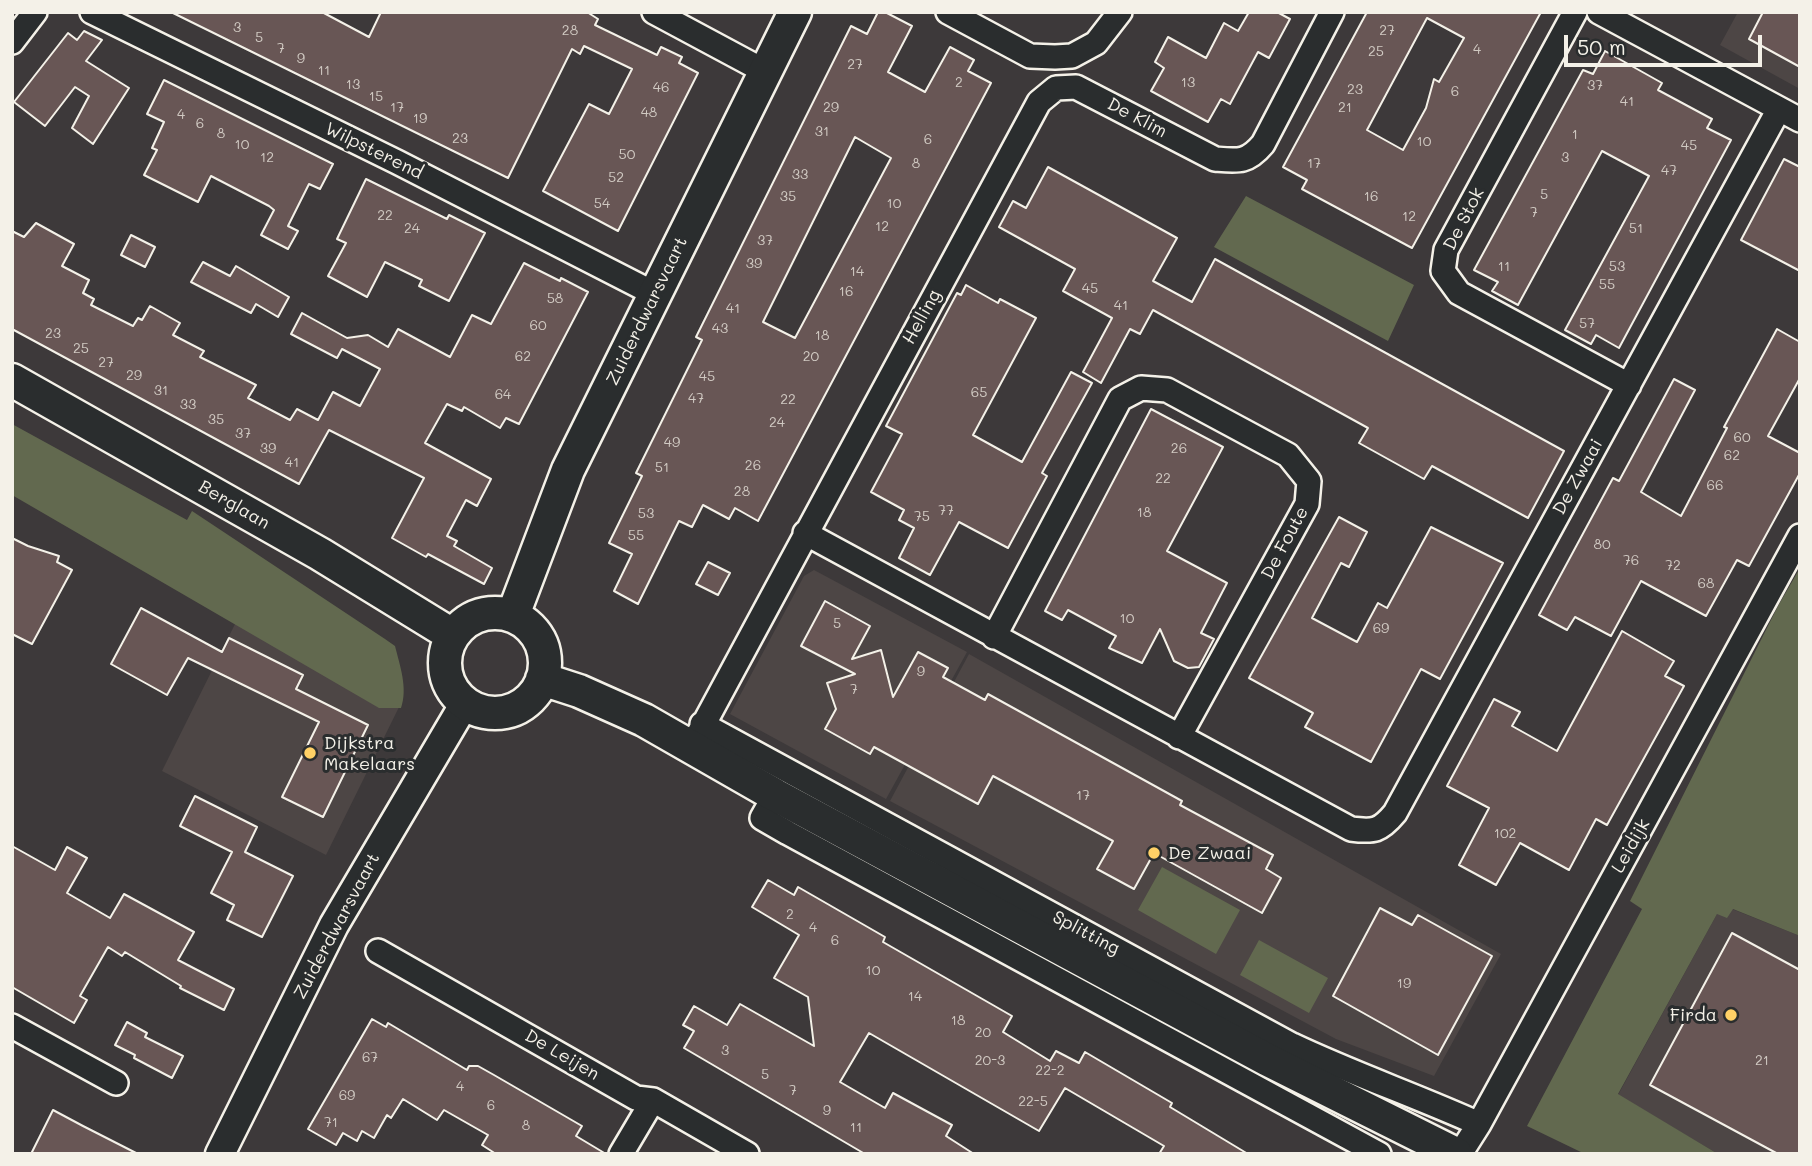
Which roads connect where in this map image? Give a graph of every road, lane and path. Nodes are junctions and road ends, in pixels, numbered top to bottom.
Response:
1 (35, 12) edge
2 (92, 12) edge
3 (654, 12) edge
4 (795, 12) edge
5 (948, 12) edge
6 (1120, 12) edge
7 (1332, 12) edge
8 (1575, 12) edge
9 (1599, 12) edge
10 (12, 42) edge
11 (766, 72) junction
12 (1039, 102) joint
13 (1779, 109) junction
14 (1800, 120) edge
15 (655, 294) junction
16 (12, 380) edge
17 (1629, 385) junction
18 (805, 533) junction
19 (1800, 536) edge
20 (513, 615) junction
21 (452, 635) junction
22 (994, 637) junction
23 (542, 679) junction
24 (465, 703) junction
25 (697, 735) junction
26 (1179, 737) junction
27 (769, 807) junction
28 (378, 951) dead end
29 (12, 1026) edge
30 (116, 1083) dead end
31 (653, 1100) junction
32 (1479, 1124) junction
33 (220, 1154) edge
34 (621, 1154) edge
35 (747, 1154) edge
36 (1379, 1154) edge
37 (1458, 1154) edge

1 - 10 street
2 - 15 street, Wilpsterend
3 - 11 street
4 - 11 main road, Zuiderdwarsvaart
5 - 6 street
7 - 12 street, De Klim
8 - 17 street, De Stok
9 - 13 street
11 - 15 main road, Zuiderdwarsvaart
12 - 18 street, Helling
13 - 14 street
13 - 17 street, De Zwaai
15 - 20 main road, Zuiderdwarsvaart
16 - 21 main road, Berglaan
17 - 26 street, De Zwaai
18 - 22 street
18 - 25 street, Helling
19 - 32 street, Leidijk
20 - 21 main road
20 - 23 main road
21 - 24 main road
22 - 26 street
22 - 26 street, De Foute
23 - 24 main road
23 - 25 main road, Splitting
24 - 33 street, Zuiderdwarsvaart
25 - 27 main road, Splitting
25 - 32 street, Splitting
27 - 36 street, Splitting
27 - 37 main road, Splitting
28 - 31 street, De Leijen
29 - 30 street
31 - 34 street
31 - 35 street, De Leijen
32 - 37 street, Leidijk

